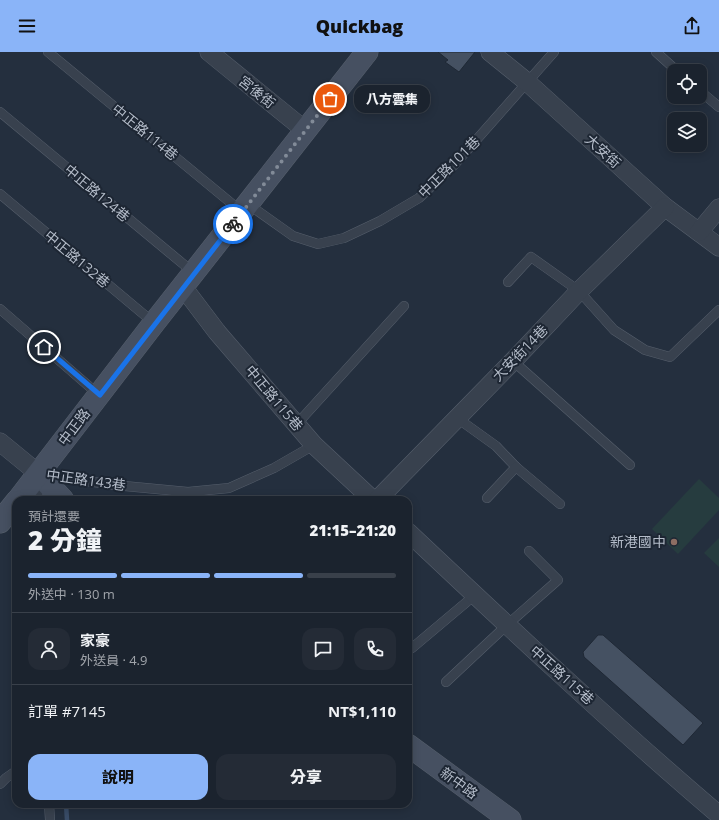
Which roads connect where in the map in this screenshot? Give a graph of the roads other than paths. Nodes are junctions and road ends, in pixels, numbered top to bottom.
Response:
1 (48, 52) edge
2 (209, 52) edge
3 (367, 52) edge
4 (490, 52) edge
5 (554, 52) edge
6 (656, 52) edge
7 (669, 64) edge
8 (527, 82) junction
9 (707, 97) edge
10 (719, 107) edge
11 (0, 112) edge
12 (306, 131) junction
13 (0, 194) edge
14 (665, 207) junction
15 (245, 208) junction
16 (719, 208) edge
17 (699, 232) junction
18 (719, 247) edge
19 (189, 280) junction
20 (508, 282) dead end
21 (579, 291) junction
22 (404, 306) dead end
23 (0, 309) edge
24 (719, 310) edge
25 (154, 323) junction
26 (512, 361) junction
27 (100, 395) junction
28 (457, 418) junction
29 (296, 425) junction
30 (0, 442) edge
31 (314, 445) junction
32 (630, 465) dead end
33 (516, 467) junction
34 (39, 474) junction
35 (21, 496) edge
36 (38, 496) edge
37 (59, 496) edge
38 (369, 496) edge
39 (381, 496) edge
40 (486, 498) dead end
41 (560, 504) dead end
42 (12, 507) edge
43 (0, 522) edge
44 (412, 536) edge
45 (529, 551) dead end
46 (475, 595) junction
47 (507, 625) junction
48 (412, 648) dead end
49 (446, 682) dead end
50 (412, 748) edge
51 (12, 774) edge
52 (0, 784) edge
53 (49, 808) edge
54 (719, 815) edge
55 (50, 820) edge
56 (510, 820) edge

1 - 15 lane, 中正路114巷
2 - 12 street, 宮後街
3 - 12 main road, 中正路
4 - 8 street, 大安街
5 - 8 lane, 中正路101巷
6 - 7 lane
8 - 14 street, 大安街
8 - 15 lane, 中正路101巷
9 - 10 lane
11 - 19 lane, 中正路124巷
12 - 15 main road, 中正路
13 - 25 lane, 中正路132巷
14 - 17 street, 大安街
14 - 21 street, 大安街14巷
15 - 19 main road, 中正路
16 - 17 street
17 - 18 street, 大安街
19 - 25 main road, 中正路
19 - 29 street, 中正路115巷
20 - 21 lane
21 - 24 lane
21 - 26 street, 大安街14巷
22 - 29 lane
23 - 27 lane
25 - 27 main road, 中正路
26 - 28 street, 大安街14巷
26 - 32 lane
27 - 34 main road, 中正路
28 - 33 lane
28 - 39 street, 大安街14巷
29 - 31 street, 中正路115巷
30 - 34 street
31 - 34 lane, 中正路143巷
31 - 38 street, 中正路115巷
33 - 40 lane
33 - 41 lane
34 - 35 main road, 中正路
34 - 36 lane
34 - 37 main road
42 - 43 main road, 中正路
44 - 46 street, 中正路115巷
45 - 47 lane
46 - 47 street, 中正路115巷
46 - 48 lane
47 - 49 lane
47 - 54 street, 中正路115巷
50 - 56 main road, 新中路
51 - 52 lane
53 - 55 lane

